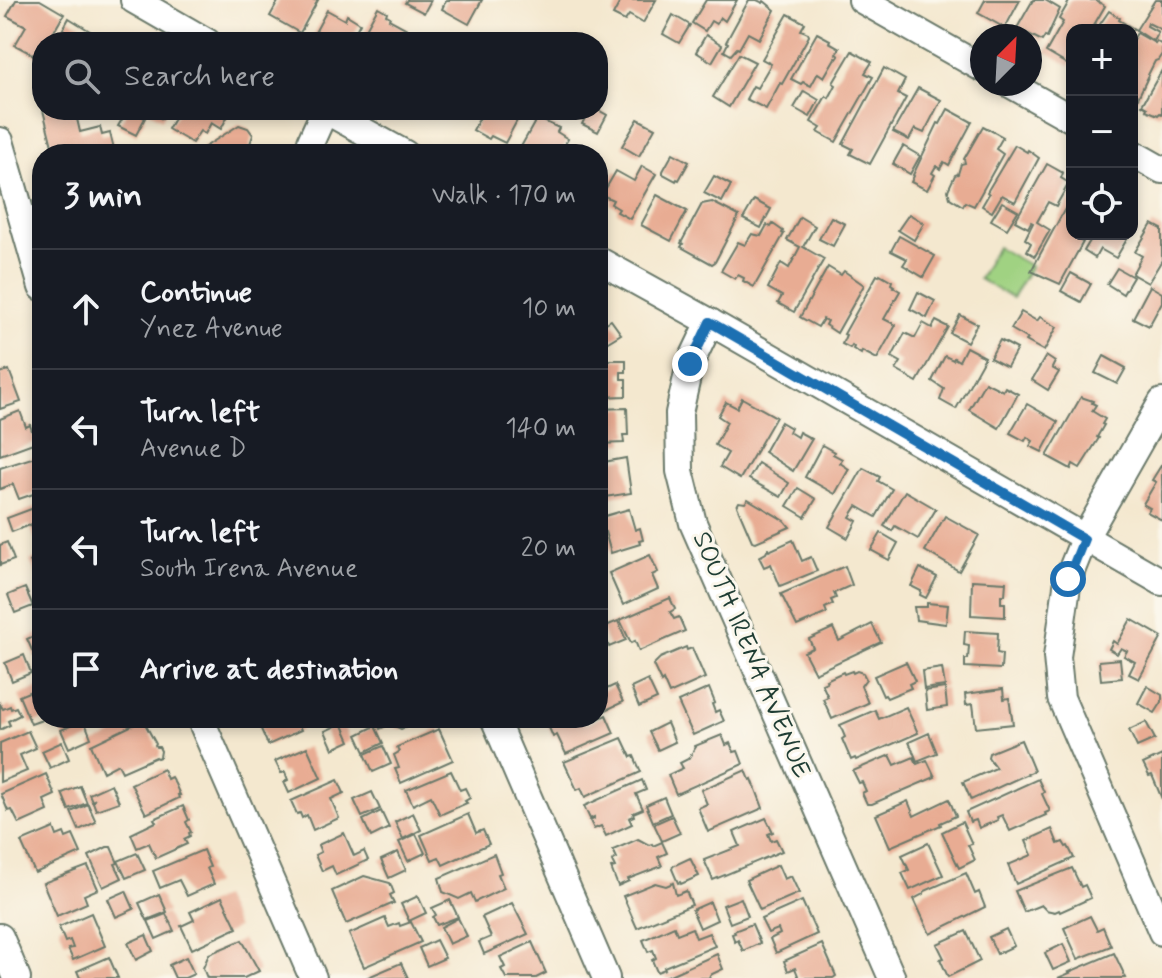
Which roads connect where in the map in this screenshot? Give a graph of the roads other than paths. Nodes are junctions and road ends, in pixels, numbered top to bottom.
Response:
1 (134, 0) edge
2 (862, 0) edge
3 (190, 32) edge
4 (970, 61) edge
5 (1031, 96) edge
6 (1066, 116) edge
7 (320, 120) edge
8 (343, 120) edge
9 (0, 141) edge
10 (310, 144) edge
11 (387, 144) edge
12 (1138, 156) edge
13 (1162, 170) edge
14 (32, 252) edge
15 (608, 266) edge
16 (710, 322) junction
17 (1162, 402) edge
18 (1084, 539) junction
19 (1162, 582) edge
20 (204, 728) edge
21 (498, 728) edge
22 (1162, 932) edge
23 (0, 937) edge
24 (17, 978) edge
25 (313, 978) edge
26 (606, 978) edge
27 (892, 978) edge

1 - 3 street
2 - 4 street
5 - 6 street
7 - 10 street
8 - 11 street
9 - 14 street
12 - 13 street
15 - 16 street
16 - 18 street
16 - 27 street, SOUTH IRENA AVENUE
17 - 18 street
18 - 19 street
18 - 22 street
20 - 25 street
21 - 26 street
23 - 24 street

